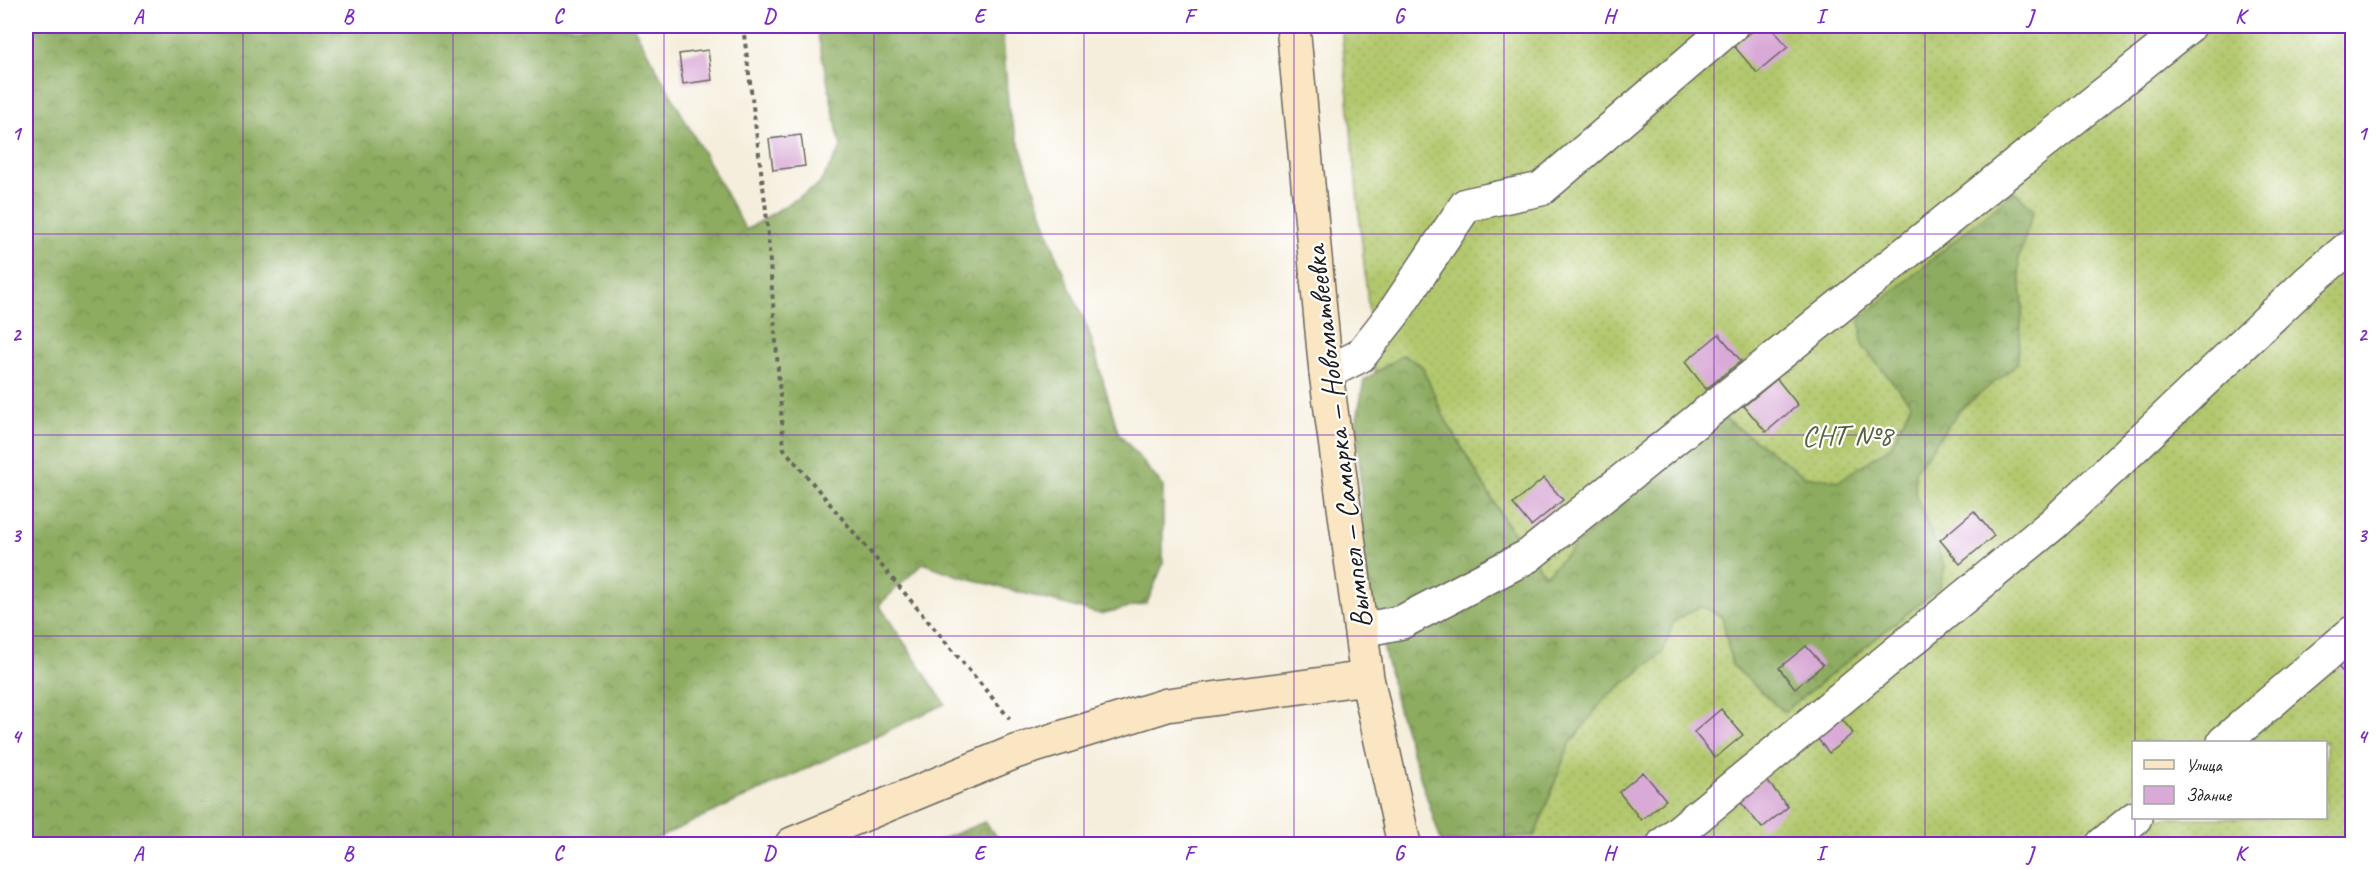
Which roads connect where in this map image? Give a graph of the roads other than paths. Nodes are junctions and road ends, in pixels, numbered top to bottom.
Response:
1 (1293, 26) edge
2 (1731, 26) edge
3 (2189, 26) edge
4 (2352, 245) edge
5 (1326, 373) junction
6 (1362, 630) junction
7 (2352, 633) edge
8 (1367, 678) junction
9 (2225, 741) edge
10 (2134, 819) edge
11 (792, 844) edge
12 (1404, 844) edge
13 (1664, 844) edge
14 (2103, 844) edge

1 - 5 main road, Вымпел — Самарка — Новоматвеевка
2 - 5 street
3 - 6 street
4 - 13 street
5 - 6 main road, Вымпел — Самарка — Новоматвеевка
6 - 8 main road, Вымпел — Самарка — Новоматвеевка
7 - 9 street
8 - 11 main road
8 - 12 main road, Вымпел — Самарка — Новоматвеевка
10 - 14 street

